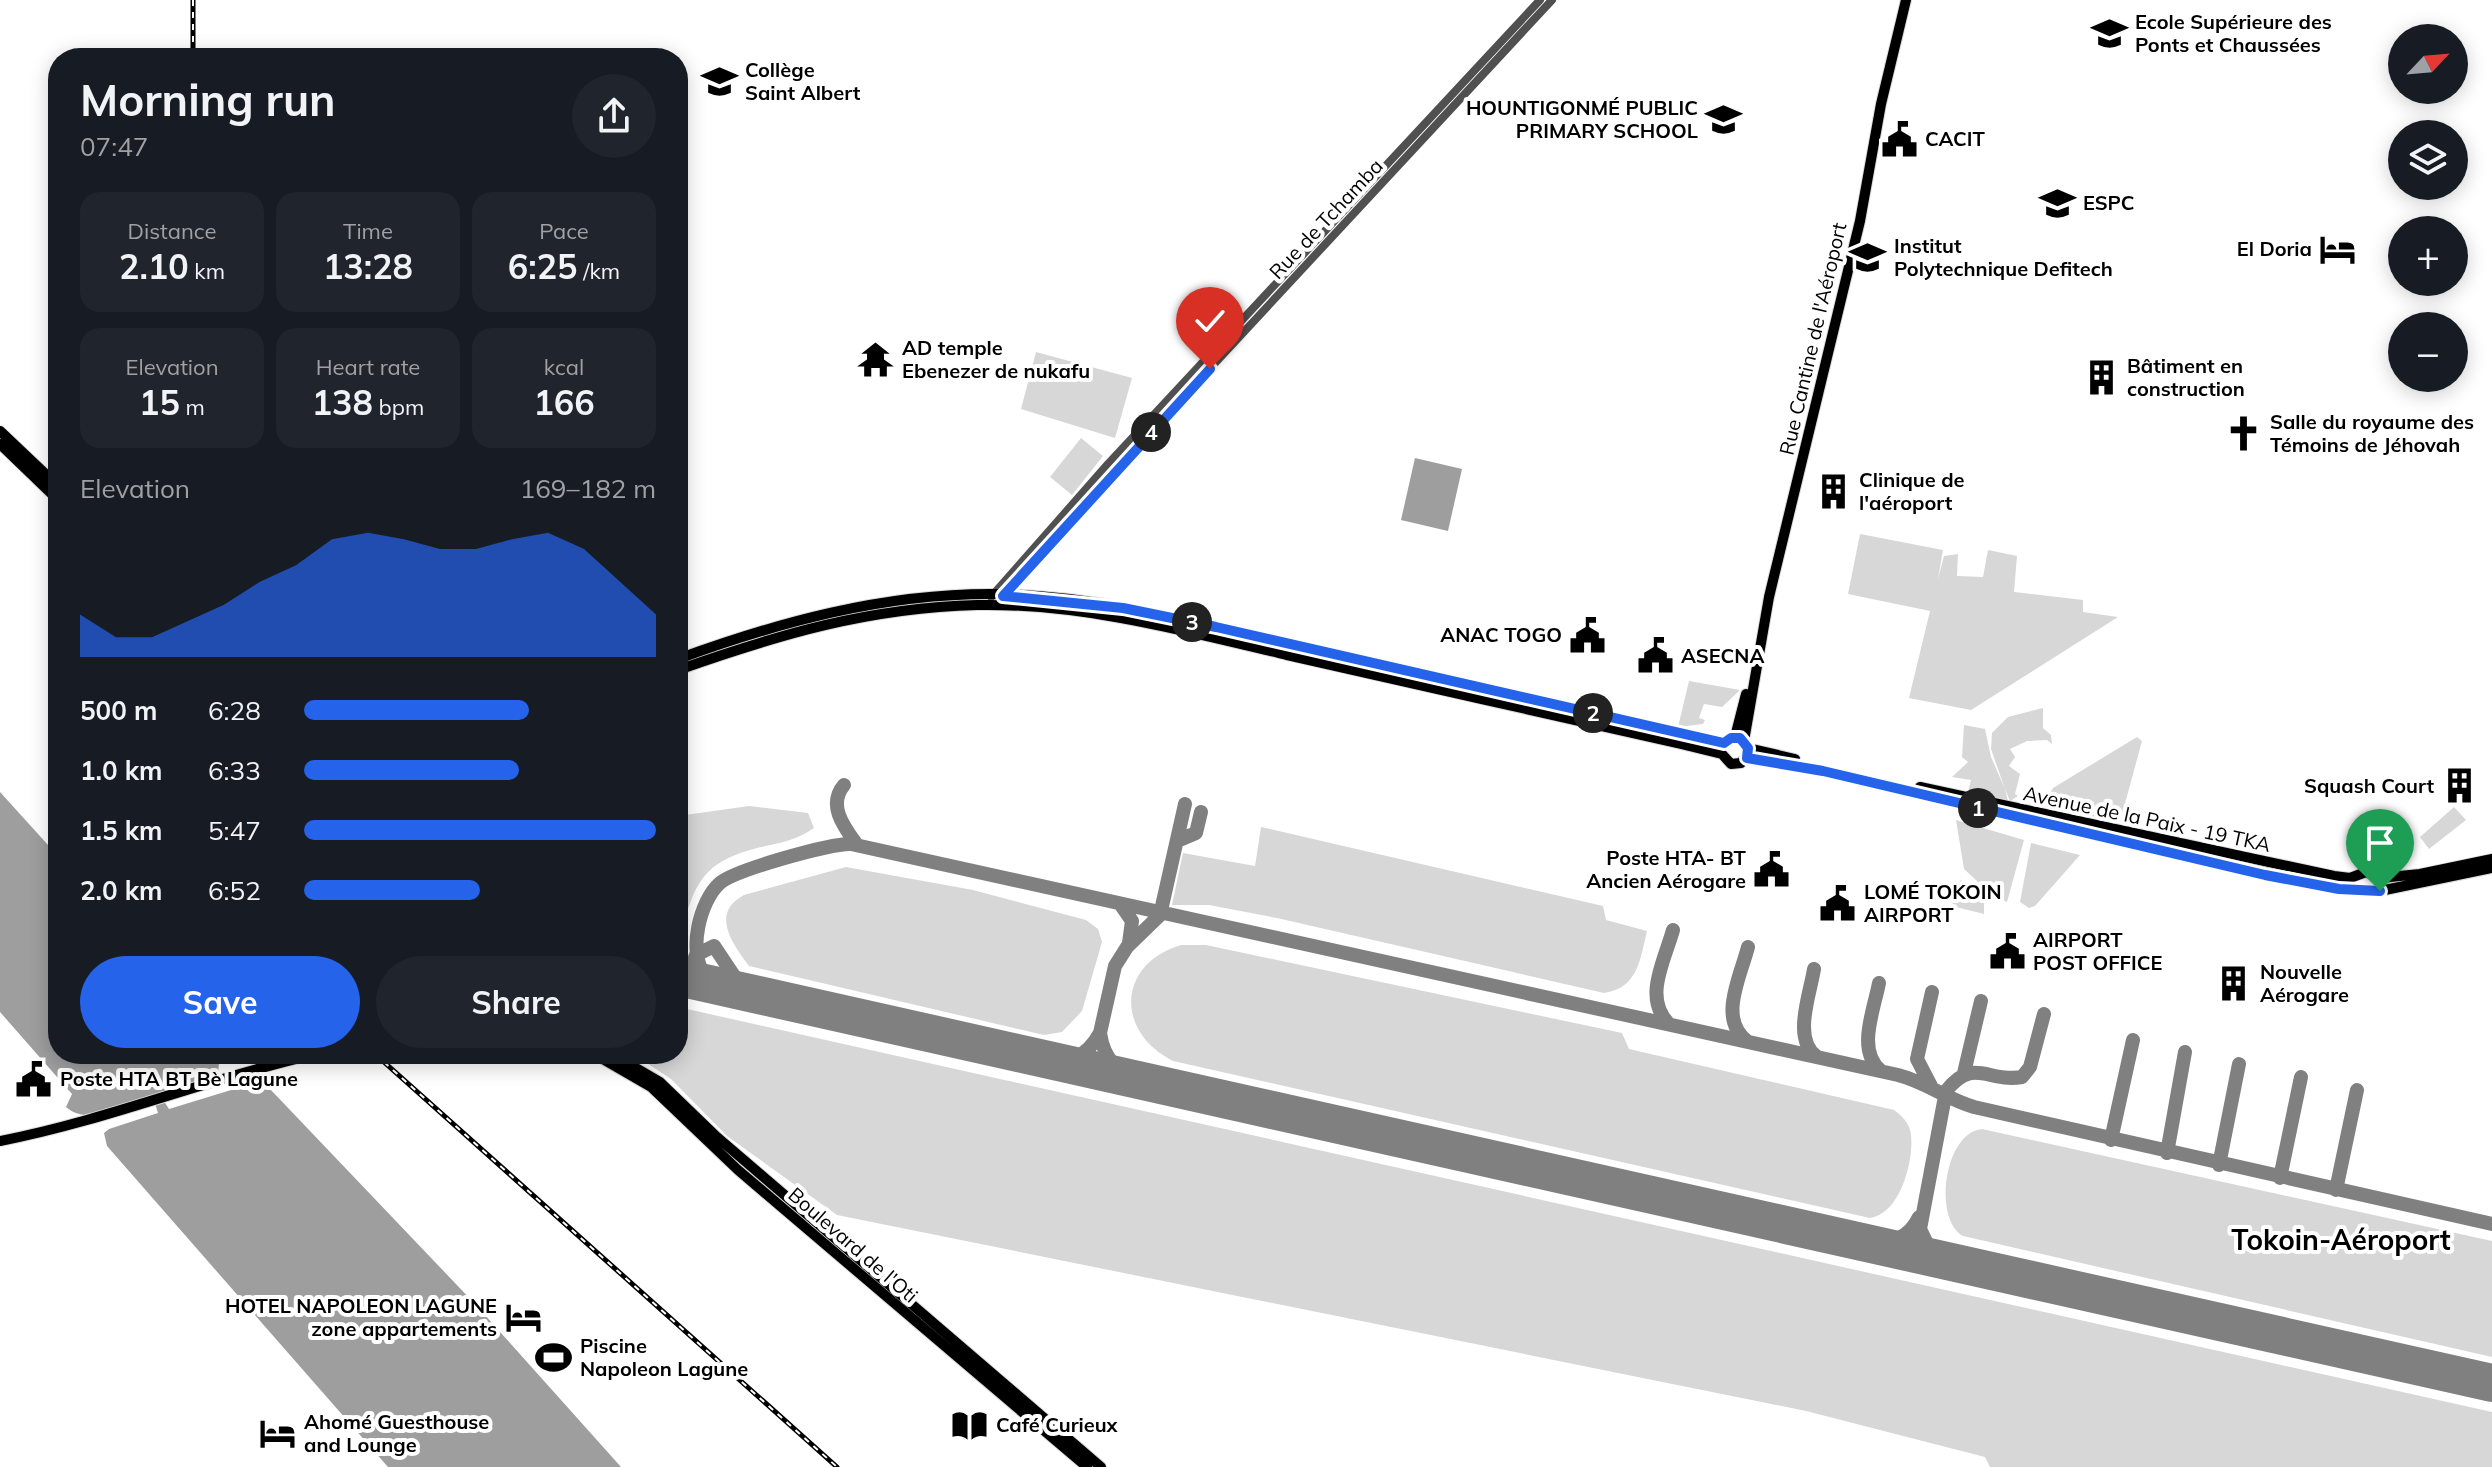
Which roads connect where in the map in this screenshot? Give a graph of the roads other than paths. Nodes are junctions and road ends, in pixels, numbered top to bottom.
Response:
1 (1540, 0) edge
2 (1552, 0) edge
3 (1906, 0) edge
4 (0, 431) edge
5 (0, 444) edge
6 (48, 477) edge
7 (48, 490) edge
8 (996, 600) junction
9 (688, 656) edge
10 (688, 666) edge
11 (1743, 746) junction
12 (1723, 749) junction
13 (2492, 859) edge
14 (2492, 868) edge
15 (279, 1064) edge
16 (611, 1064) edge
17 (629, 1064) edge
18 (0, 1141) edge
19 (1087, 1467) edge
20 (1101, 1467) edge

1 - 8 street, Rue de Tchamba
2 - 8 street, Rue de Tchamba
3 - 11 main road, Rue Cantine de l'Aéroport
4 - 6 main road
5 - 7 main road
8 - 9 main road
8 - 10 main road
8 - 12 main road
11 - 12 main road
11 - 12 main road
11 - 13 main road, Avenue de la Paix - 19 TKA
11 - 14 main road, Avenue de la Paix - 19 TKA
15 - 18 main road
16 - 19 main road, Boulevard de l'Oti
17 - 20 main road, Boulevard de l'Oti

